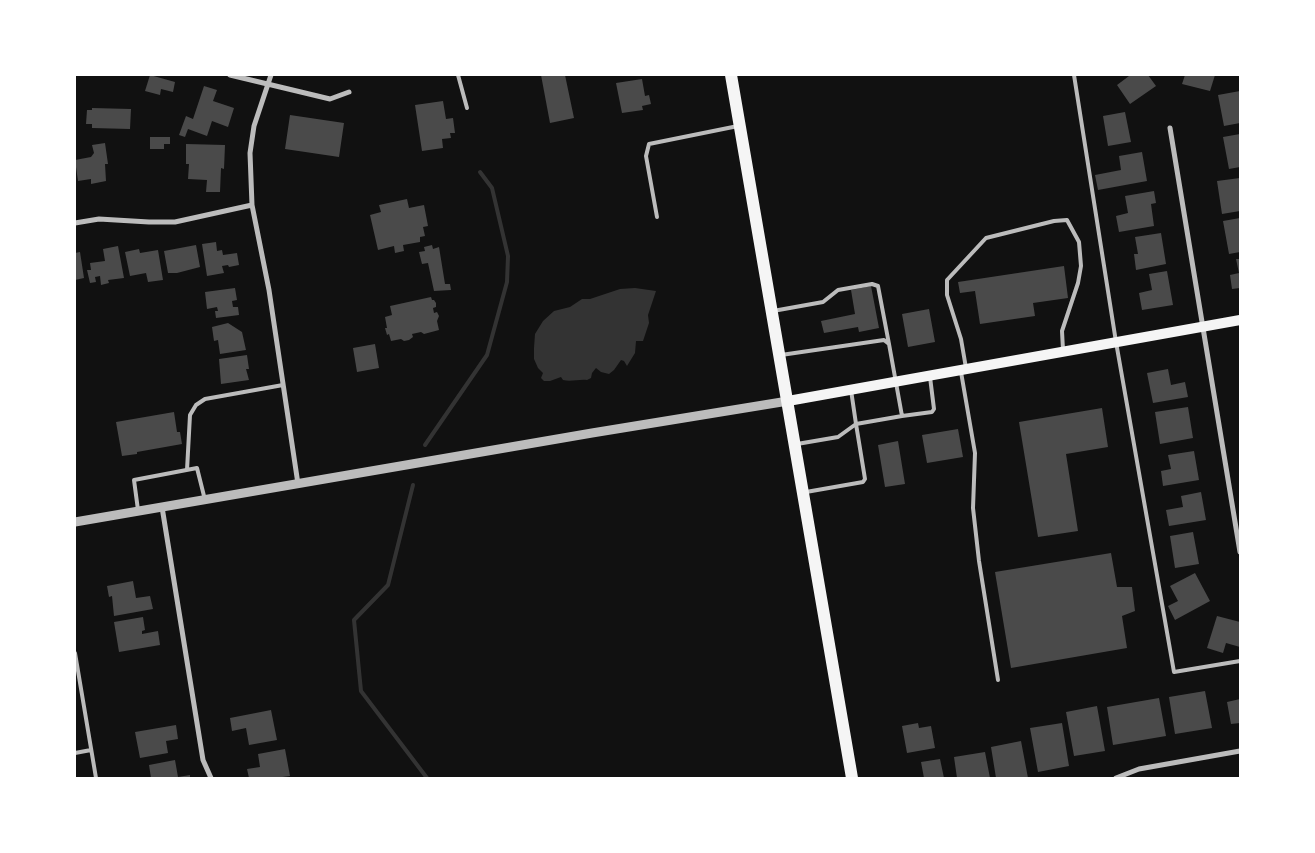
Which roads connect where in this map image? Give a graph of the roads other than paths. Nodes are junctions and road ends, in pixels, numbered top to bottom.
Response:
1 (230, 75) edge
2 (271, 75) edge
3 (458, 75) edge
4 (731, 75) edge
5 (1074, 75) edge
6 (268, 85) junction
7 (349, 92) dead end
8 (467, 108) dead end
9 (740, 126) junction
10 (1170, 128) dead end
11 (252, 205) junction
12 (657, 218) dead end
13 (75, 223) edge
14 (772, 311) junction
15 (1240, 320) edge
16 (1204, 326) junction
17 (1116, 342) junction
18 (889, 344) junction
19 (1063, 352) junction
20 (780, 355) junction
21 (963, 369) junction
22 (929, 375) junction
23 (897, 381) junction
24 (283, 385) junction
25 (851, 389) junction
26 (788, 401) junction
27 (902, 416) junction
28 (856, 424) junction
29 (795, 445) junction
30 (187, 470) junction
31 (298, 484) junction
32 (803, 493) junction
33 (205, 500) junction
34 (162, 507) junction
35 (138, 511) junction
36 (75, 522) edge
37 (1240, 552) edge
38 (75, 653) edge
39 (1240, 660) edge
40 (998, 680) dead end
41 (91, 750) junction
42 (1240, 751) edge
43 (75, 753) edge
44 (96, 778) edge
45 (211, 778) edge
46 (852, 778) edge
47 (1116, 778) edge

1 - 6 street
2 - 6 street
3 - 8 lane
4 - 9 main road
5 - 17 lane
6 - 7 street
6 - 11 street
9 - 12 lane
9 - 14 main road
10 - 16 street
11 - 13 street
11 - 24 street
14 - 18 lane
14 - 20 main road
15 - 16 main road
16 - 17 main road
16 - 37 street
17 - 19 main road
17 - 39 lane
18 - 20 lane
18 - 23 lane
19 - 21 main road
19 - 21 lane
20 - 26 main road
21 - 22 main road
21 - 40 lane
22 - 23 main road
22 - 27 lane
23 - 25 main road
23 - 27 lane
24 - 30 lane
24 - 31 street
25 - 26 main road
25 - 28 lane
26 - 29 main road
26 - 31 street
27 - 28 lane
28 - 29 lane
28 - 32 lane
29 - 32 main road
30 - 33 lane
30 - 35 lane
31 - 33 street
32 - 46 main road
33 - 34 street
34 - 35 street
34 - 45 street
35 - 36 street
38 - 41 lane
41 - 43 lane
41 - 44 lane
42 - 47 street

